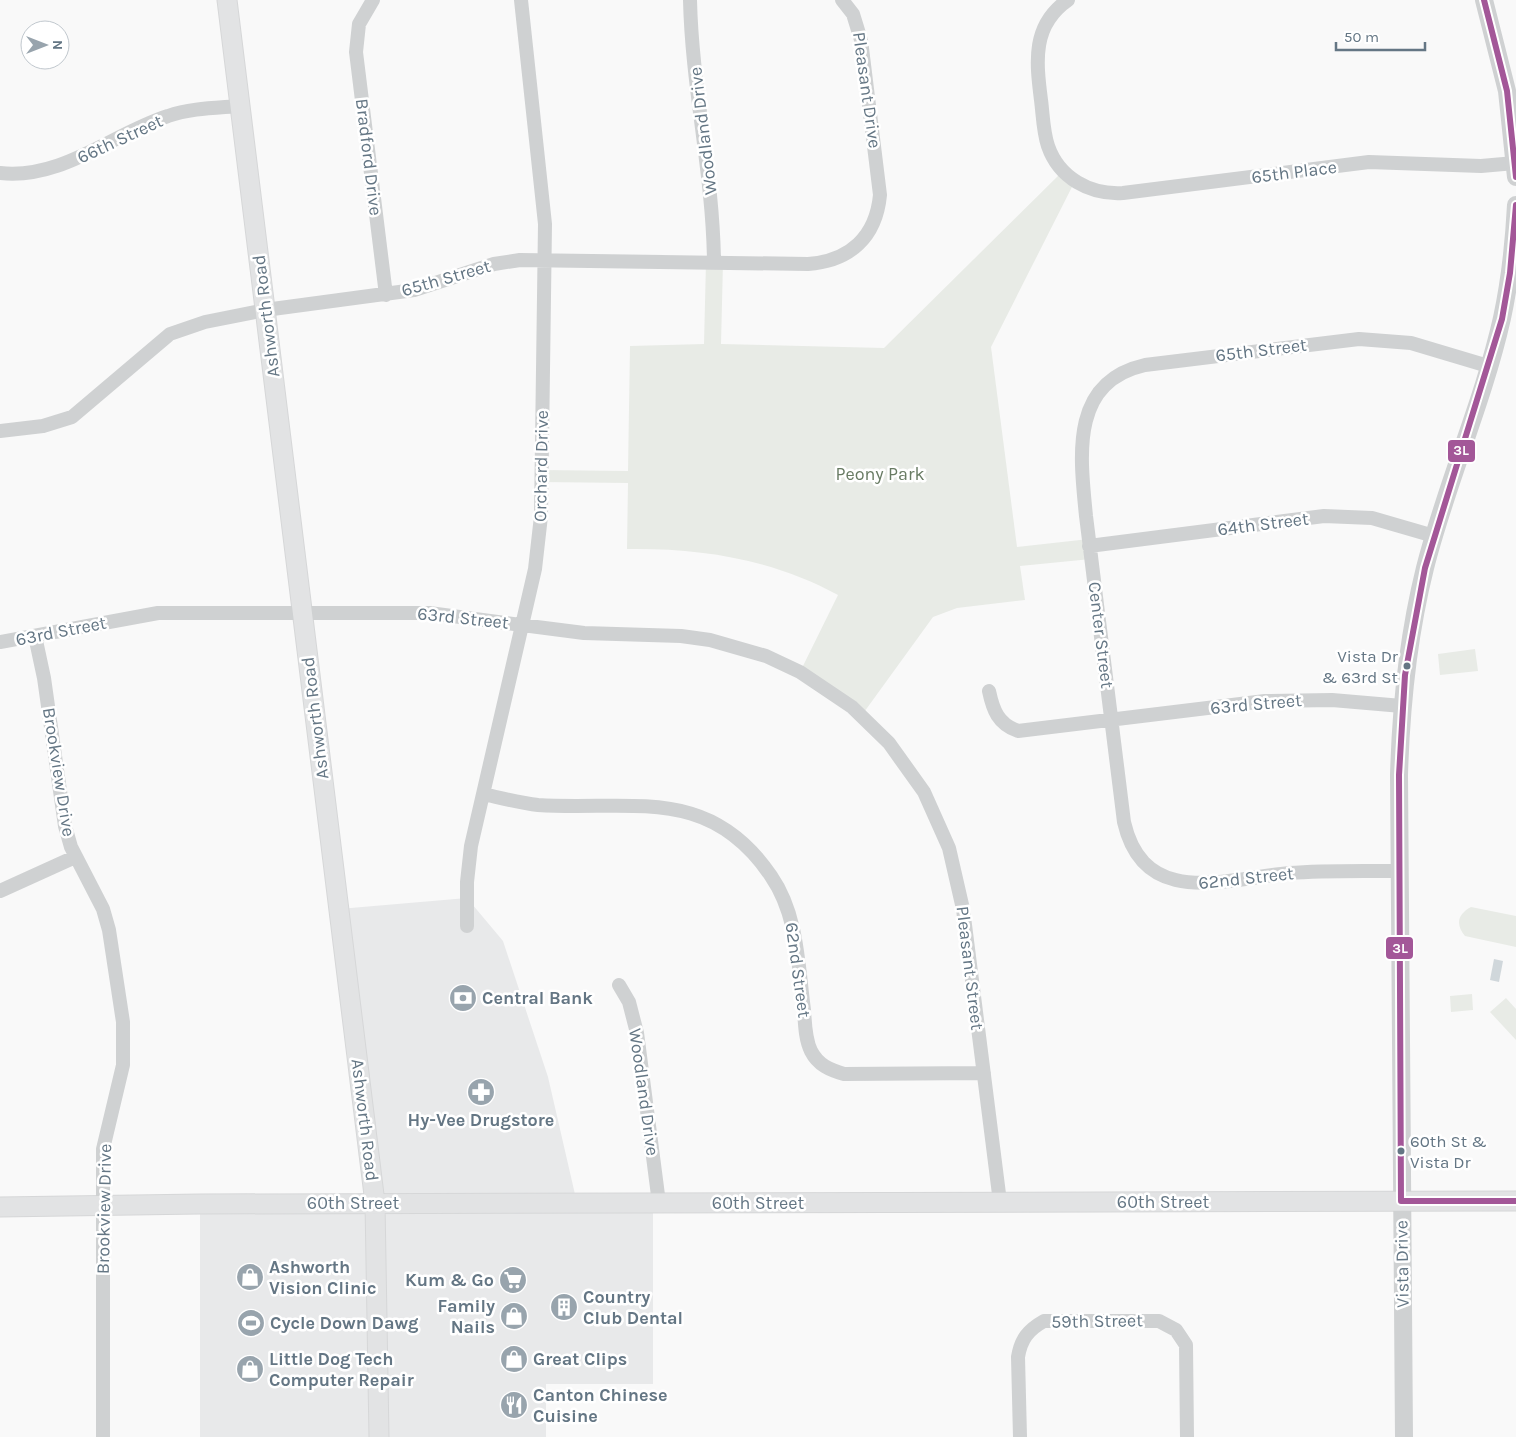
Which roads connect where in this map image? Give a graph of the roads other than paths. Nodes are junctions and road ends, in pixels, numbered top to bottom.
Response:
1 (227, 0) edge
2 (373, 0) edge
3 (521, 0) edge
4 (690, 0) edge
5 (842, 0) edge
6 (1068, 0) edge
7 (1484, 0) edge
8 (240, 106) junction
9 (1515, 163) edge
10 (0, 173) edge
11 (1516, 176) edge
12 (880, 185) joint
13 (1516, 205) edge
14 (546, 259) junction
15 (714, 262) junction
16 (386, 295) junction
17 (265, 310) junction
18 (1488, 366) junction
19 (0, 431) edge
20 (1083, 448) joint
21 (1434, 536) junction
22 (1090, 546) junction
23 (302, 612) junction
24 (522, 625) junction
25 (35, 636) junction
26 (0, 642) edge
27 (989, 691) dead end
28 (1402, 706) junction
29 (1111, 720) junction
30 (894, 750) joint
31 (483, 794) junction
32 (1124, 822) joint
33 (75, 857) junction
34 (1400, 871) junction
35 (0, 891) edge
36 (467, 926) dead end
37 (619, 985) dead end
38 (984, 1073) junction
39 (1401, 1201) junction
40 (1516, 1201) edge
41 (1000, 1202) junction
42 (375, 1203) junction
43 (659, 1203) junction
44 (0, 1207) edge
45 (102, 1207) junction
46 (103, 1437) edge
47 (379, 1437) edge
48 (1020, 1437) edge
49 (1187, 1437) edge
50 (1404, 1437) edge

1 - 8 main road, Ashworth Road
2 - 16 street, Bradford Drive
3 - 14 street, Orchard Drive
4 - 15 street, Woodland Drive
5 - 12 street, Pleasant Drive
6 - 9 street, 65th Place
7 - 9 street
8 - 10 street, 66th Street
8 - 17 main road, Ashworth Road
9 - 11 street
12 - 15 street, 65th Street
13 - 18 street, Vista Drive
14 - 15 street, 65th Street
14 - 16 street, 65th Street
14 - 24 street, Orchard Drive
16 - 17 street, 65th Street
17 - 19 street, 65th Street
17 - 23 main road, Ashworth Road
18 - 20 street, 65th Street
18 - 21 street, Vista Drive
20 - 22 street, Center Street
21 - 22 street, 64th Street
21 - 28 street, Vista Drive
22 - 29 street, Center Street
23 - 24 street, 63rd Street
23 - 25 street, 63rd Street
23 - 42 main road, Ashworth Road
24 - 30 street, 63rd Street
24 - 31 street, Orchard Drive
25 - 26 street, 63rd Street
25 - 33 street, Brookview Drive
27 - 29 street, 63rd Street
28 - 29 street, 63rd Street
28 - 34 street, Vista Drive
29 - 32 street, Center Street
30 - 38 street, Pleasant Street
31 - 36 street, Orchard Drive
31 - 38 street, 62nd Street
32 - 34 street, 62nd Street
33 - 35 street
33 - 45 street, Brookview Drive
34 - 39 street, Vista Drive
37 - 43 street, Woodland Drive
38 - 41 street, Pleasant Street
39 - 40 main road, 60th Street
39 - 41 main road, 60th Street
39 - 50 street, Vista Drive
41 - 43 main road, 60th Street
42 - 43 main road, 60th Street
42 - 45 main road, 60th Street
42 - 47 main road, Ashworth Road
44 - 45 main road, 60th Street
45 - 46 street, Brookview Drive
48 - 49 street, 59th Street

